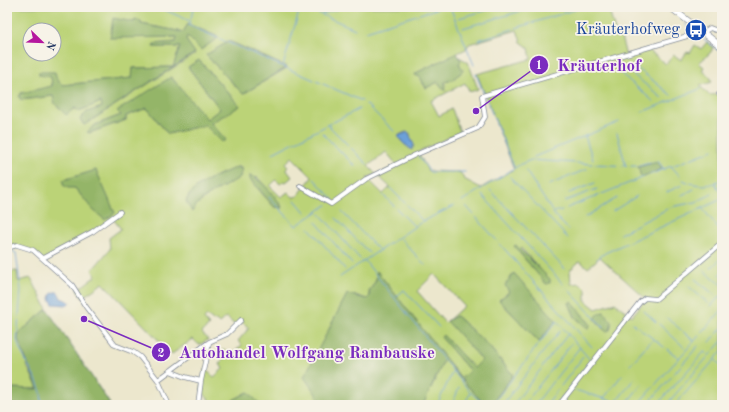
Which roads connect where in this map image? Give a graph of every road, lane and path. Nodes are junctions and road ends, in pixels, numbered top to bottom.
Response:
1 (670, 7) edge
2 (722, 27) edge
3 (702, 32) junction
4 (722, 47) edge
5 (300, 186) dead end
6 (120, 212) dead end
7 (722, 242) edge
8 (8, 247) edge
9 (44, 258) junction
10 (241, 320) dead end
11 (210, 342) junction
12 (170, 371) junction
13 (158, 380) junction
14 (201, 381) junction
15 (169, 405) edge
16 (198, 405) edge
17 (559, 405) edge

1 - 3 street
2 - 3 street
3 - 4 street
3 - 5 street
6 - 9 street
7 - 17 street
8 - 9 street
9 - 13 street
10 - 11 street
11 - 12 street
11 - 14 street
12 - 13 street
12 - 14 street
13 - 15 street
14 - 16 street

